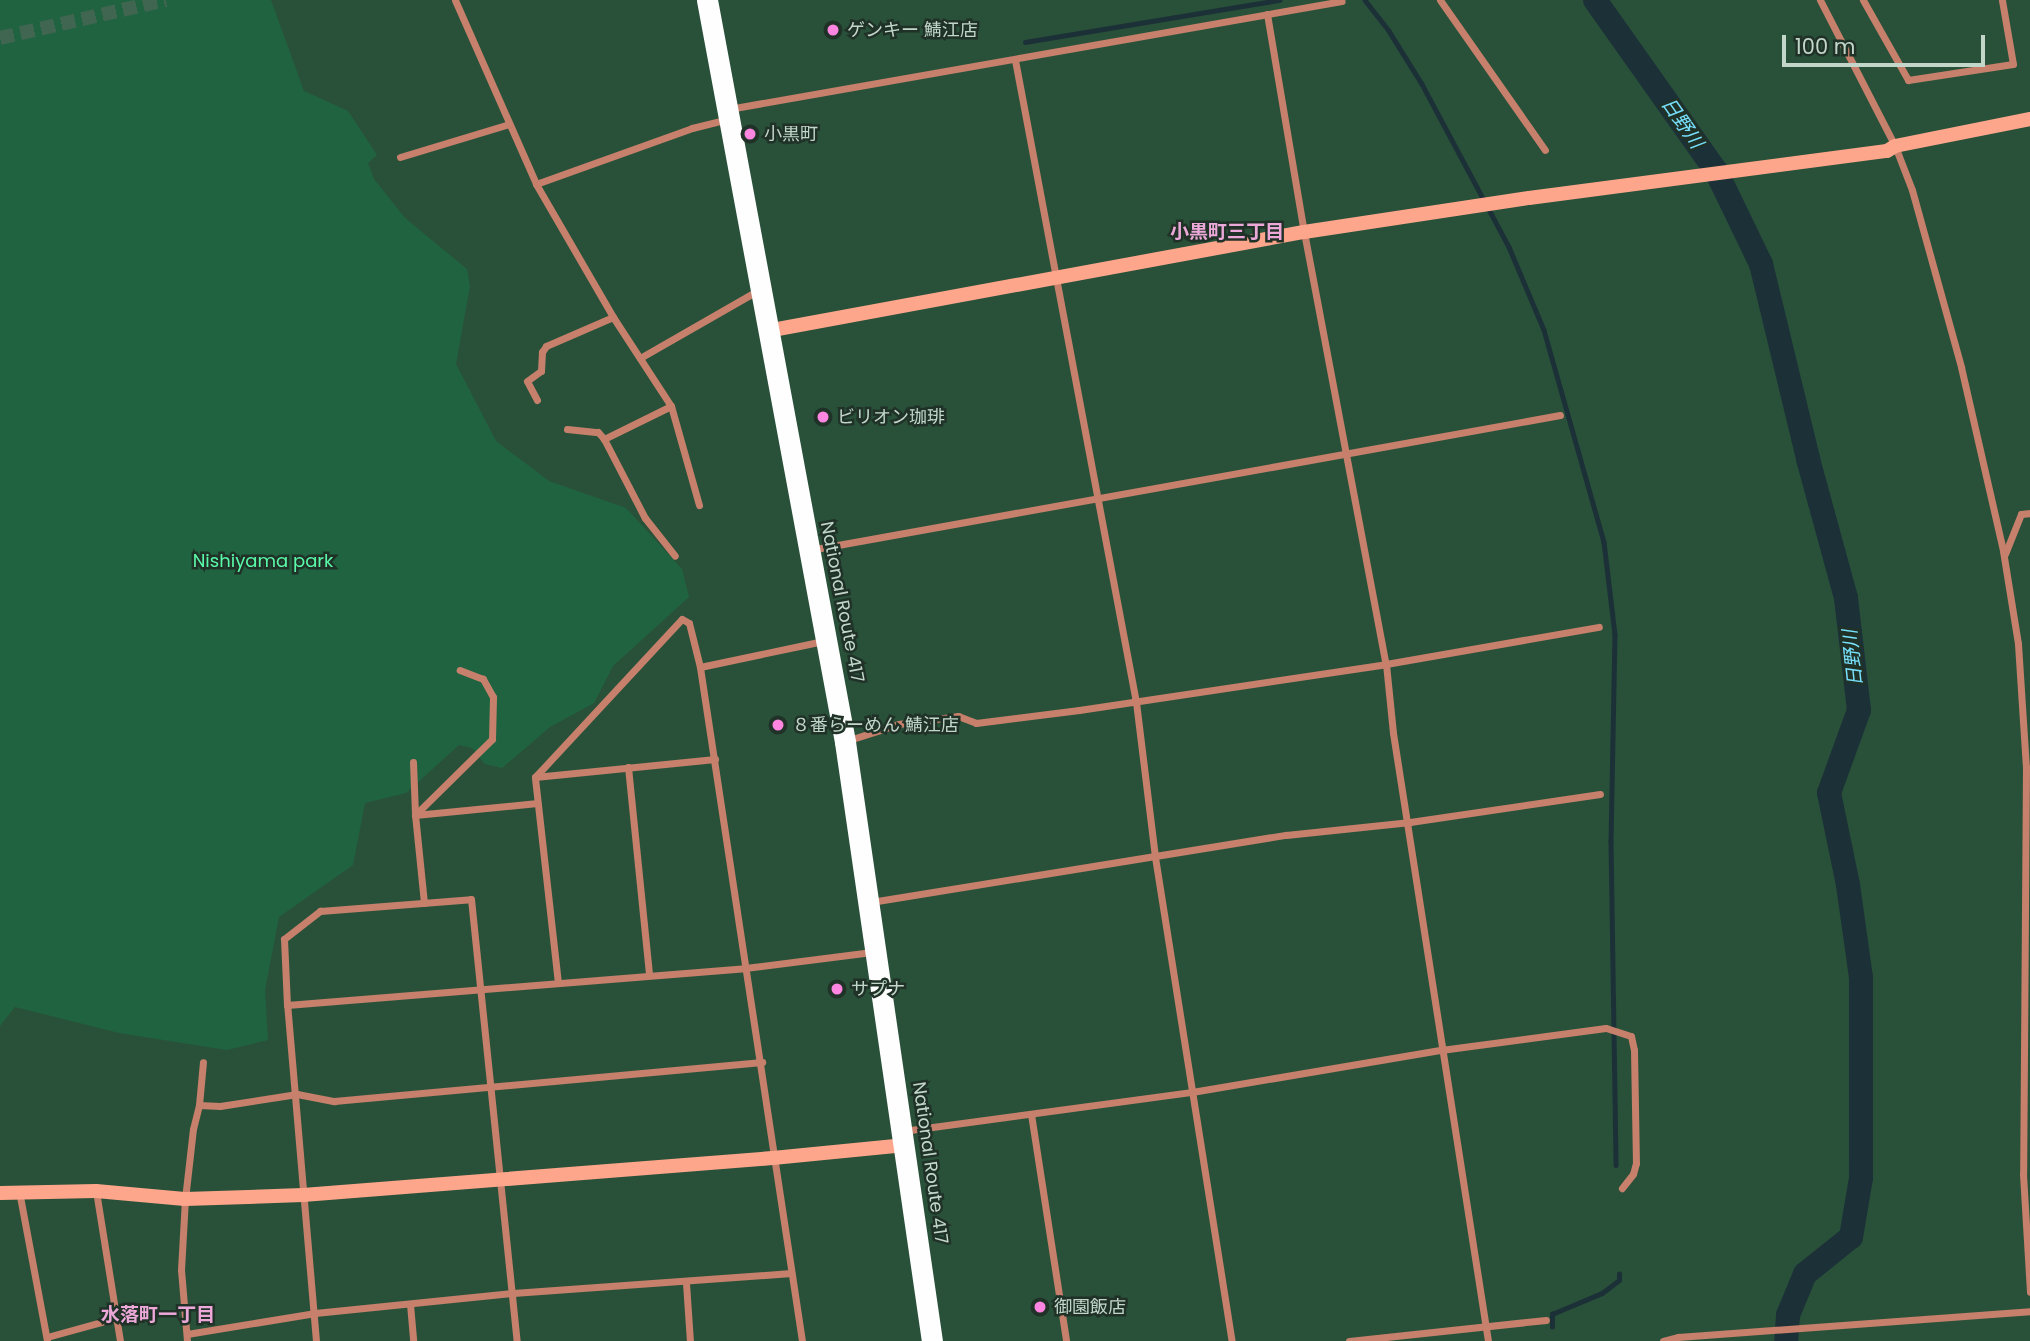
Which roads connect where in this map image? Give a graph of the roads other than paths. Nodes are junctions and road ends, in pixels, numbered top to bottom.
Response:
1 (455, 0) edge
2 (706, 0) edge
3 (1440, 0) edge
4 (1820, 0) edge
5 (1863, 0) edge
6 (2002, 0) edge
7 (1342, 1) edge
8 (1266, 14) junction
9 (1015, 60) junction
10 (729, 114) junction
11 (2030, 118) edge
12 (509, 124) junction
13 (1891, 148) junction
14 (1545, 150) dead end
15 (400, 157) dead end
16 (536, 184) junction
17 (1304, 232) junction
18 (1055, 277) junction
19 (761, 289) junction
20 (613, 317) junction
21 (767, 331) junction
22 (640, 358) junction
23 (537, 400) dead end
24 (671, 406) junction
25 (1560, 415) dead end
26 (567, 429) dead end
27 (604, 439) junction
28 (1344, 452) junction
29 (1097, 499) junction
30 (699, 505) dead end
31 (2030, 513) edge
32 (810, 551) junction
33 (2004, 555) junction
34 (675, 556) dead end
35 (1599, 628) dead end
36 (827, 640) junction
37 (1386, 664) junction
38 (700, 667) junction
39 (460, 670) dead end
40 (1136, 702) junction
41 (845, 742) junction
42 (715, 759) junction
43 (413, 762) dead end
44 (628, 766) junction
45 (535, 777) junction
46 (1600, 794) dead end
47 (537, 803) junction
48 (415, 815) junction
49 (1410, 822) junction
50 (1155, 856) junction
51 (2025, 893) junction
52 (868, 902) junction
53 (424, 903) junction
54 (2030, 908) edge
55 (877, 951) junction
56 (745, 968) junction
57 (649, 975) junction
58 (558, 983) junction
59 (479, 989) junction
60 (287, 1005) junction
61 (1441, 1050) junction
62 (203, 1062) dead end
63 (762, 1062) junction
64 (491, 1085) junction
65 (1192, 1092) junction
66 (296, 1094) junction
67 (199, 1104) junction
68 (1031, 1114) junction
69 (904, 1138) junction
70 (773, 1158) junction
71 (499, 1178) junction
72 (1622, 1188) dead end
73 (19, 1191) junction
74 (96, 1191) junction
75 (0, 1193) edge
76 (303, 1195) junction
77 (185, 1199) junction
78 (791, 1273) junction
79 (686, 1283) junction
80 (2030, 1292) edge
81 (513, 1293) junction
82 (410, 1304) junction
83 (2026, 1311) edge
84 (315, 1313) junction
85 (116, 1318) junction
86 (1546, 1320) dead end
87 (1485, 1326) junction
88 (187, 1338) edge
89 (47, 1339) edge
90 (120, 1341) edge
91 (317, 1341) edge
92 (413, 1341) edge
93 (517, 1341) edge
94 (690, 1341) edge
95 (802, 1341) edge
96 (932, 1341) edge
97 (1066, 1341) edge
98 (1232, 1341) edge
99 (1349, 1341) edge
100 (1488, 1341) edge
101 (1663, 1341) edge

1 - 12 street
2 - 10 highway, National Route 417
3 - 14 street
4 - 13 street
5 - 6 street
7 - 8 street
8 - 9 street
8 - 17 street
9 - 10 street
9 - 18 street
10 - 16 street
10 - 19 highway, National Route 417
11 - 13 street
12 - 15 street
12 - 16 street
13 - 17 street
13 - 33 street
16 - 20 street
17 - 18 street
17 - 28 street
18 - 21 street
18 - 29 street
19 - 21 highway, National Route 417
19 - 22 street
20 - 22 street
20 - 23 street
21 - 32 highway, National Route 417
22 - 24 street
24 - 27 street
24 - 30 street
25 - 28 street
26 - 27 street
27 - 34 street
28 - 29 street
28 - 37 street
29 - 32 street
29 - 40 street
31 - 33 street
32 - 36 highway, National Route 417
33 - 51 street
35 - 37 street
36 - 38 street
36 - 41 highway, National Route 417
37 - 40 street
37 - 49 street
38 - 42 street
38 - 45 street
39 - 48 street
40 - 41 street
40 - 50 street
41 - 52 highway, National Route 417
42 - 44 street
42 - 56 street
43 - 48 street
44 - 45 street
44 - 57 street
45 - 47 street
46 - 49 street
47 - 48 street
47 - 58 street
48 - 53 street
49 - 50 street
49 - 61 street
50 - 52 street
50 - 65 street
51 - 54 street
51 - 80 street
52 - 55 highway, National Route 417
53 - 59 street
53 - 60 street
55 - 56 street
55 - 69 highway, National Route 417
56 - 57 street
56 - 63 street
57 - 58 street
58 - 59 street
59 - 60 street
59 - 64 street
60 - 66 street
61 - 65 street
61 - 72 street
61 - 87 street
62 - 67 street
63 - 64 street
63 - 70 street
64 - 66 street
64 - 71 street
65 - 68 street
65 - 98 street
66 - 67 street
66 - 76 street
67 - 77 street
68 - 69 street
68 - 97 street
69 - 70 street
69 - 96 highway, National Route 417
70 - 71 street
70 - 78 street
71 - 76 street
71 - 81 street
73 - 74 street
73 - 75 street
73 - 89 street
74 - 77 street
74 - 85 street
76 - 77 street
76 - 84 street
77 - 88 street
78 - 79 street
78 - 95 street
79 - 81 street
79 - 94 street
81 - 82 street
81 - 93 street
82 - 84 street
82 - 92 street
83 - 101 street
84 - 88 street
84 - 91 street
85 - 89 street
85 - 90 street
86 - 87 street
87 - 99 street
87 - 100 street

